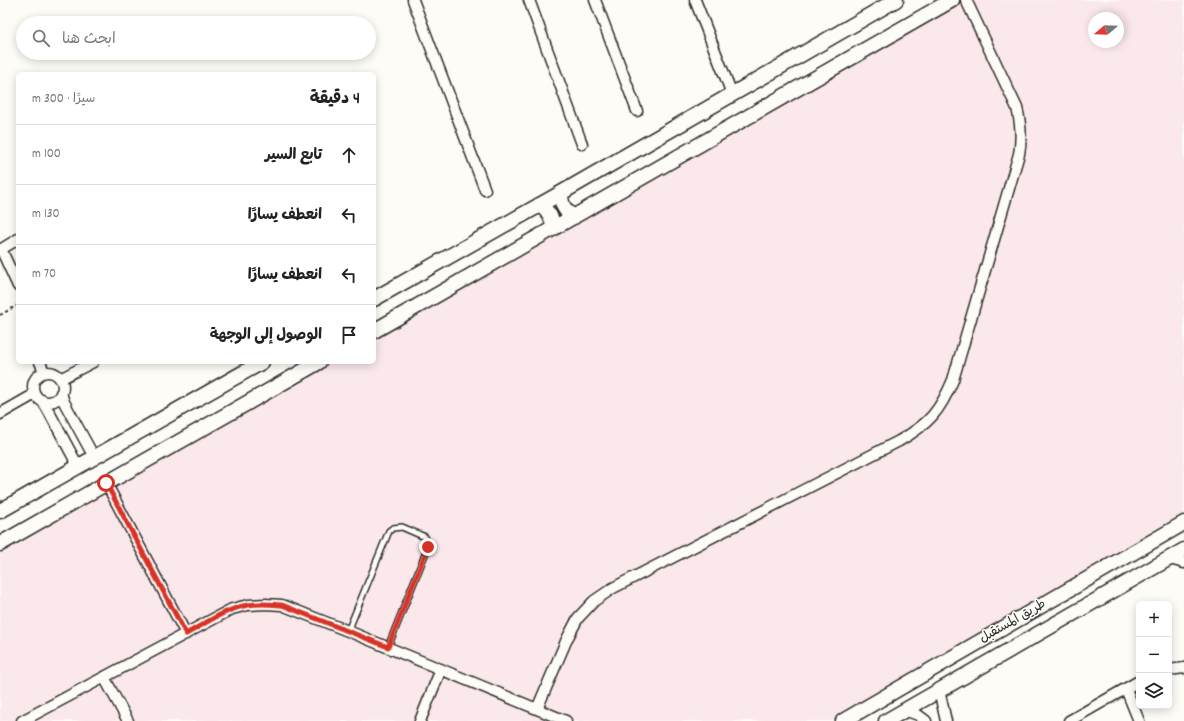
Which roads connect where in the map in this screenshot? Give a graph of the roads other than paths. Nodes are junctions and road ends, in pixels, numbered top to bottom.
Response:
1 (413, 0) edge
2 (529, 0) edge
3 (595, 0) edge
4 (695, 0) edge
5 (896, 0) edge
6 (952, 0) edge
7 (966, 0) edge
8 (732, 94) junction
9 (637, 111) dead end
10 (582, 144) dead end
11 (485, 190) dead end
12 (561, 193) junction
13 (539, 205) junction
14 (574, 217) junction
15 (553, 229) junction
16 (16, 241) edge
17 (1, 249) edge
18 (16, 282) edge
19 (376, 298) edge
20 (376, 330) edge
21 (41, 364) edge
22 (89, 364) edge
23 (258, 364) edge
24 (315, 364) edge
25 (44, 372) junction
26 (60, 379) junction
27 (61, 393) junction
28 (38, 397) junction
29 (0, 414) edge
30 (94, 457) junction
31 (78, 466) junction
32 (106, 483) junction
33 (0, 511) edge
34 (1184, 523) edge
35 (0, 544) edge
36 (1184, 550) edge
37 (1170, 558) junction
38 (1184, 563) edge
39 (348, 631) junction
40 (186, 634) junction
41 (388, 647) junction
42 (1184, 668) edge
43 (441, 669) junction
44 (1172, 670) edge
45 (104, 677) junction
46 (1136, 683) edge
47 (1126, 689) junction
48 (939, 690) junction
49 (537, 709) junction
50 (904, 710) junction
51 (22, 721) edge
52 (128, 721) edge
53 (420, 721) edge
54 (566, 721) edge
55 (843, 721) edge
56 (886, 721) edge
57 (926, 721) edge
58 (946, 721) edge
59 (1069, 721) edge
60 (1139, 721) edge

1 - 11 street
2 - 10 street
3 - 9 street
4 - 8 street
5 - 8 street
6 - 14 street
7 - 49 street
8 - 12 street
12 - 13 street
12 - 14 street
13 - 15 street
13 - 19 street
14 - 15 street
15 - 20 street
16 - 17 street
17 - 18 street
21 - 25 street
22 - 26 street
23 - 30 street
24 - 32 street
25 - 26 street
25 - 28 street
26 - 27 street
27 - 28 street
27 - 30 street
28 - 29 street
28 - 31 street
30 - 31 street
31 - 33 street
32 - 35 street
32 - 40 street
34 - 55 street, طريق المستقبل
36 - 37 street, طريق المستقبل
37 - 38 street
37 - 48 street, طريق المستقبل
39 - 40 street
39 - 41 street
39 - 41 lane
40 - 45 street
41 - 43 street
42 - 44 street
43 - 49 street
43 - 53 street
45 - 51 street
45 - 52 street
46 - 47 street
47 - 59 street
47 - 60 street
48 - 50 street, طريق المستقبل
48 - 58 street
49 - 54 street
50 - 56 street, طريق المستقبل
50 - 57 street

